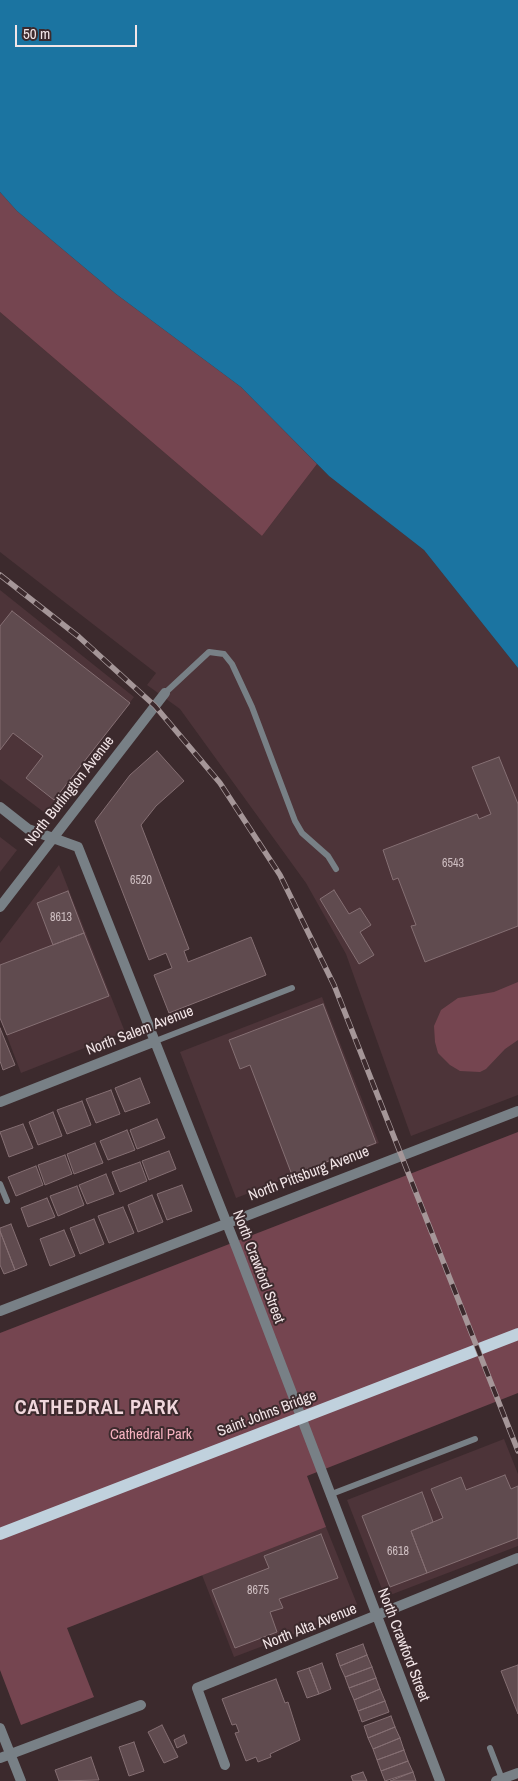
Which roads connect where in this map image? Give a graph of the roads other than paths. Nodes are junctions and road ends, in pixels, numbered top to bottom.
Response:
1 (165, 693) joint
2 (0, 807) edge
3 (53, 838) junction
4 (336, 869) dead end
5 (0, 907) edge
6 (292, 988) dead end
7 (153, 1042) junction
8 (0, 1102) edge
9 (518, 1111) edge
10 (0, 1184) edge
11 (6, 1201) dead end
12 (225, 1223) junction
13 (0, 1310) edge
14 (518, 1334) edge
15 (476, 1439) dead end
16 (329, 1495) junction
17 (0, 1534) edge
18 (518, 1558) edge
19 (377, 1617) junction
20 (141, 1705) dead end
21 (0, 1728) edge
22 (490, 1748) dead end
23 (10, 1754) junction
24 (0, 1758) edge
25 (225, 1765) dead end
26 (518, 1773) edge
27 (499, 1780) edge
28 (21, 1781) edge
29 (440, 1781) edge

1 - 3 street, North Burlington Avenue
1 - 4 lane
2 - 3 street, North Crawford Street
3 - 5 street, North Burlington Avenue
3 - 7 street, North Crawford Street
6 - 7 lane, North Salem Avenue
7 - 8 street, North Salem Avenue
7 - 12 street, North Crawford Street
9 - 12 street, North Pittsburg Avenue
10 - 11 lane
12 - 13 street, North Pittsburg Avenue
12 - 16 street, North Crawford Street
14 - 17 main road, Saint Johns Bridge
15 - 16 lane
16 - 19 street, North Crawford Street
18 - 19 street, North Alta Avenue
19 - 25 street, North Alta Avenue
19 - 29 street, North Crawford Street
20 - 23 street
21 - 23 street
22 - 27 lane
23 - 24 street
23 - 28 street
26 - 27 street

